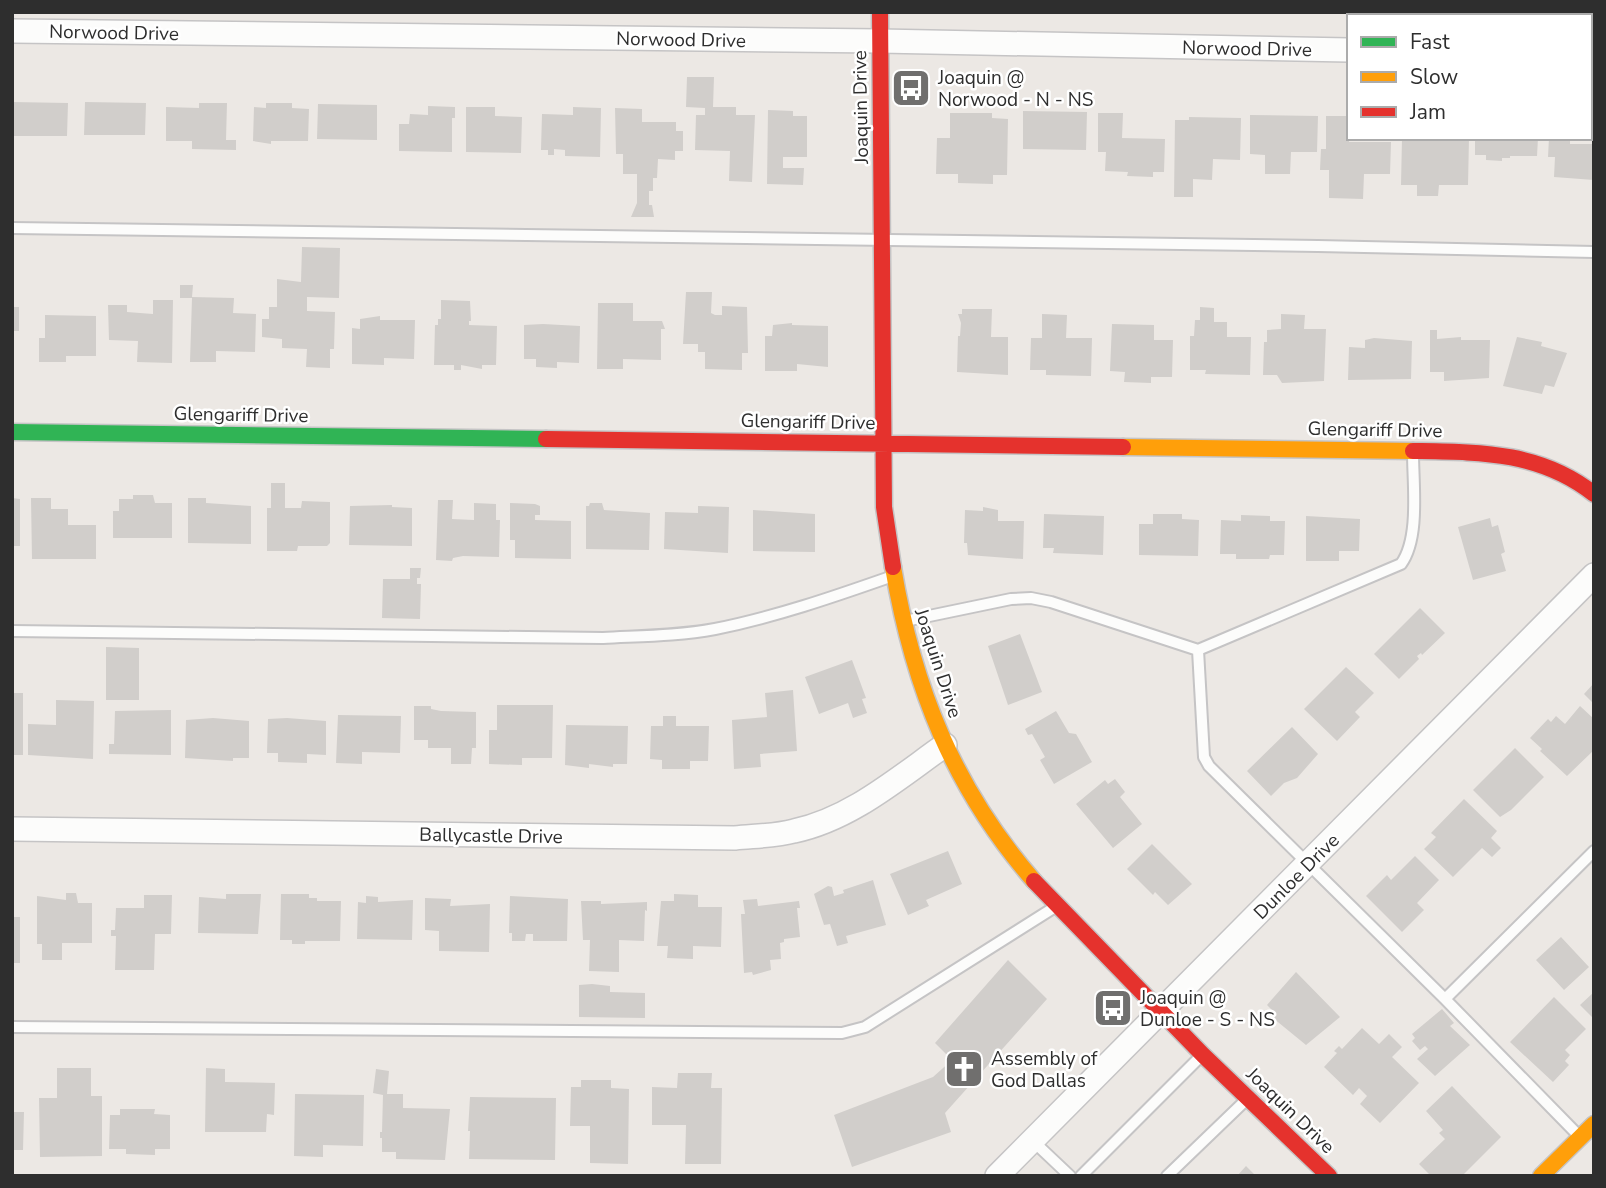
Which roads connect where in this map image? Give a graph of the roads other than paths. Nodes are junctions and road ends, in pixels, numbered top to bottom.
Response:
1 (880, 12) edge
2 (12, 31) edge
3 (880, 41) junction
4 (1347, 50) edge
5 (12, 229) edge
6 (883, 240) junction
7 (1594, 252) edge
8 (12, 432) edge
9 (883, 443) junction
10 (1413, 451) junction
11 (1594, 494) edge
12 (1594, 575) edge
13 (893, 577) junction
14 (903, 622) junction
15 (12, 631) edge
16 (1198, 650) junction
17 (944, 746) junction
18 (12, 829) edge
19 (1594, 851) edge
20 (1308, 863) junction
21 (1056, 907) junction
22 (1445, 999) junction
23 (1160, 1011) junction
24 (12, 1027) edge
25 (1203, 1054) junction
26 (1248, 1098) junction
27 (1594, 1124) edge
28 (1580, 1138) junction
29 (1033, 1141) junction
30 (997, 1176) edge
31 (1070, 1176) edge
32 (1081, 1176) edge
33 (1167, 1176) edge
34 (1329, 1176) edge
35 (1541, 1176) edge

1 - 3 street, Joaquin Drive
2 - 3 street, Norwood Drive
3 - 4 street, Norwood Drive
3 - 6 street, Joaquin Drive
5 - 6 lane
6 - 7 lane
6 - 9 street, Joaquin Drive
8 - 9 street, Glengariff Drive
9 - 10 street, Glengariff Drive
9 - 13 street, Joaquin Drive
10 - 11 street, Glengariff Drive
10 - 16 lane
12 - 20 street, Dunloe Drive
13 - 14 street, Joaquin Drive
13 - 15 lane
14 - 16 lane
14 - 17 street, Joaquin Drive
16 - 20 lane
17 - 18 street, Ballycastle Drive
17 - 21 street, Joaquin Drive
19 - 22 lane
20 - 22 lane
20 - 23 street, Dunloe Drive
21 - 23 street, Joaquin Drive
21 - 24 lane
22 - 28 lane
23 - 25 street, Joaquin Drive
23 - 29 street, Dunloe Drive
25 - 26 street, Joaquin Drive
25 - 32 lane
26 - 33 lane
26 - 34 street, Joaquin Drive
27 - 28 street
28 - 35 street
29 - 30 street, Dunloe Drive
29 - 31 lane

